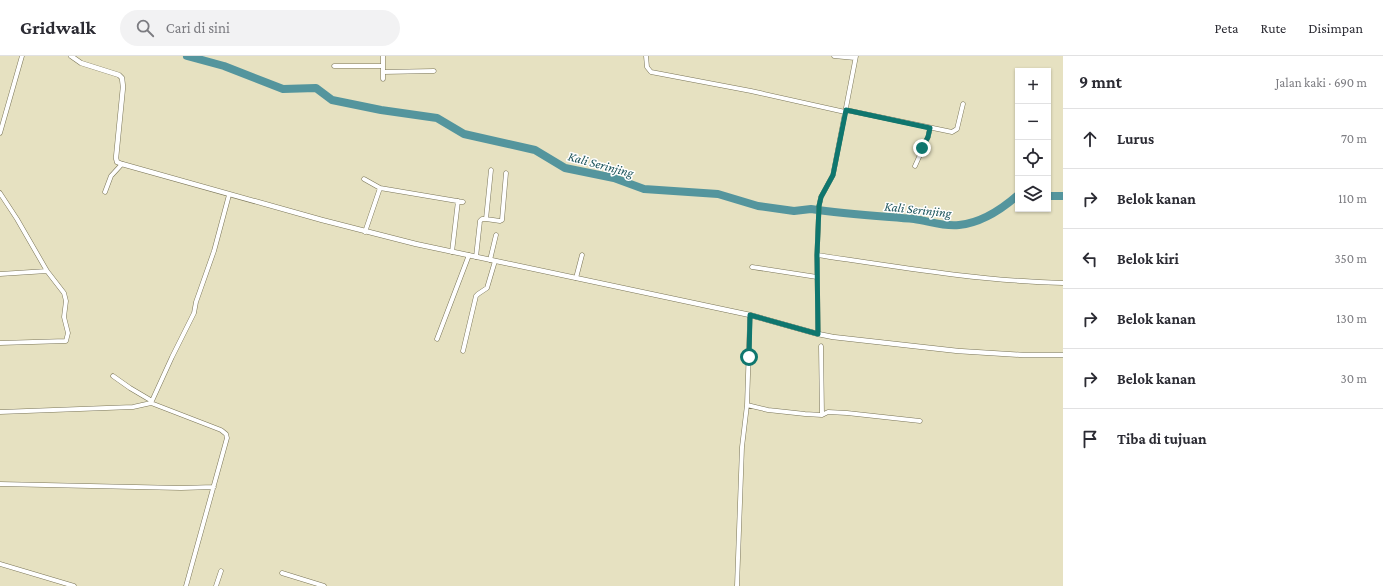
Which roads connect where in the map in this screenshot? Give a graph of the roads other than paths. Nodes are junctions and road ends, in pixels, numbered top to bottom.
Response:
1 (22, 56) edge
2 (71, 56) edge
3 (383, 56) edge
4 (646, 56) edge
5 (834, 56) edge
6 (855, 57) edge
7 (334, 66) dead end
8 (383, 66) junction
9 (383, 72) junction
10 (434, 72) dead end
11 (383, 79) dead end
12 (963, 104) dead end
13 (845, 111) junction
14 (2, 119) edge
15 (930, 128) junction
16 (0, 132) edge
17 (122, 164) junction
18 (915, 166) dead end
19 (491, 170) dead end
20 (506, 173) dead end
21 (364, 179) dead end
22 (380, 188) junction
23 (105, 192) dead end
24 (0, 193) edge
25 (229, 195) junction
26 (486, 219) junction
27 (365, 232) junction
28 (496, 235) dead end
29 (452, 252) junction
30 (469, 255) junction
31 (582, 255) dead end
32 (817, 255) junction
33 (476, 257) junction
34 (492, 260) junction
35 (752, 267) dead end
36 (47, 271) junction
37 (0, 274) edge
38 (817, 277) junction
39 (576, 278) junction
40 (1063, 283) edge
41 (750, 315) junction
42 (818, 334) junction
43 (437, 339) dead end
44 (0, 343) edge
45 (821, 346) dead end
46 (463, 351) dead end
47 (1063, 355) edge
48 (113, 376) dead end
49 (151, 402) junction
50 (747, 405) junction
51 (0, 412) edge
52 (822, 415) junction
53 (920, 421) dead end
54 (0, 484) edge
55 (214, 487) junction
56 (0, 564) edge
57 (221, 571) dead end
58 (282, 573) dead end
59 (74, 586) edge
60 (186, 586) edge
61 (216, 586) edge
62 (324, 586) edge
63 (737, 586) edge

1 - 14 street
2 - 17 street
3 - 8 street
4 - 13 street
5 - 6 street
6 - 13 street
7 - 8 street
8 - 9 street
9 - 10 street
9 - 11 street
12 - 15 street
13 - 15 street
13 - 32 street
14 - 16 street
15 - 18 street
17 - 23 street
17 - 25 street
19 - 26 street
20 - 26 street
21 - 22 street
22 - 27 street
22 - 29 street
24 - 36 street
25 - 27 street
25 - 49 street
26 - 33 street
27 - 29 street
28 - 34 street
29 - 30 street
30 - 33 street
30 - 43 street
31 - 39 street
32 - 38 street
32 - 40 street
33 - 34 street
34 - 39 street
34 - 46 street
35 - 38 street
36 - 37 street
36 - 44 street
38 - 42 street
39 - 41 street
41 - 42 street
41 - 50 street
42 - 47 street
45 - 52 street
48 - 49 street
49 - 51 street
49 - 55 street
50 - 52 street
50 - 63 street
52 - 53 street
54 - 55 street
55 - 60 street
56 - 59 street
57 - 61 street
58 - 62 street

